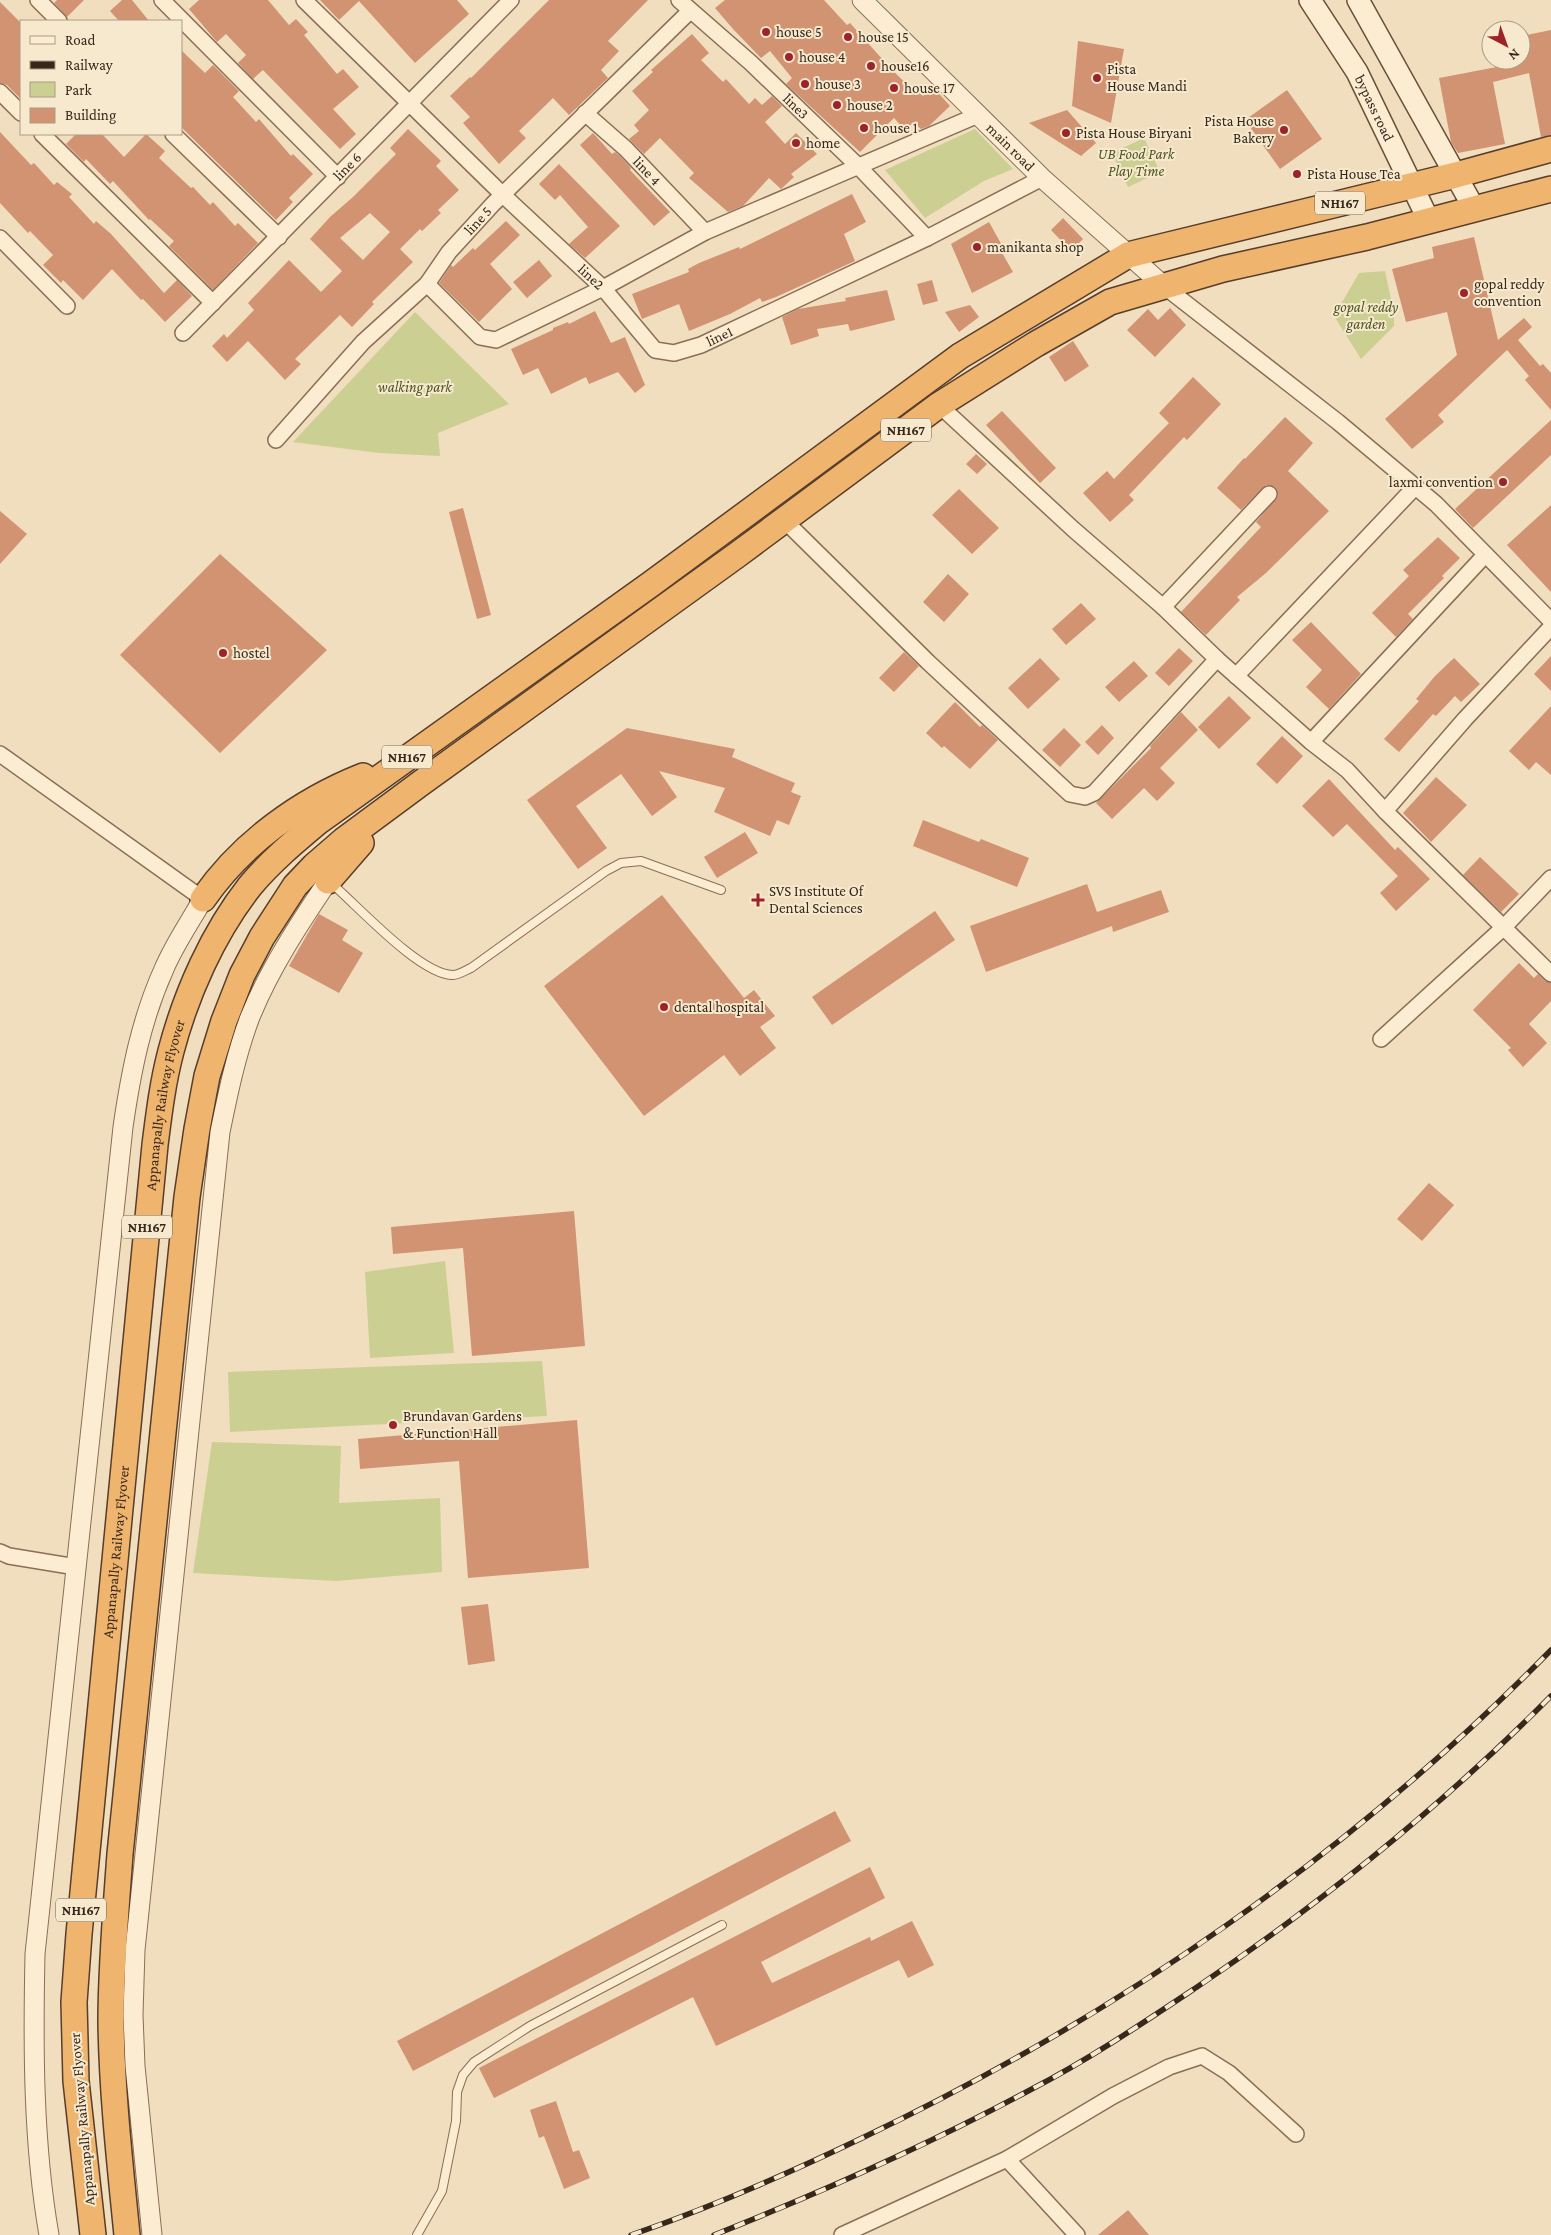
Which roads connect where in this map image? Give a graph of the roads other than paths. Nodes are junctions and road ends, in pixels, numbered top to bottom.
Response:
1 (38, 0) edge
2 (162, 0) edge
3 (304, 0) edge
4 (679, 0) edge
5 (862, 0) edge
6 (1310, 0) edge
7 (1358, 0) edge
8 (505, 2) edge
9 (690, 11) junction
10 (58, 20) edge
11 (182, 20) edge
12 (182, 20) edge
13 (0, 92) edge
14 (410, 104) junction
15 (20, 112) edge
16 (585, 113) junction
17 (978, 115) junction
18 (43, 135) edge
19 (174, 135) edge
20 (1551, 149) edge
21 (858, 166) junction
22 (1456, 175) junction
23 (338, 177) junction
24 (1042, 178) junction
25 (1412, 185) junction
26 (1551, 189) edge
27 (503, 195) junction
28 (1475, 210) junction
29 (1429, 221) junction
30 (705, 232) junction
31 (0, 238) edge
32 (279, 238) junction
33 (928, 238) junction
34 (1128, 255) junction
35 (427, 284) junction
36 (1165, 286) junction
37 (603, 288) junction
38 (213, 303) junction
39 (67, 306) dead end
40 (183, 333) dead end
41 (939, 405) junction
42 (276, 440) dead end
43 (1415, 487) junction
44 (1270, 494) dead end
45 (784, 520) junction
46 (1485, 555) junction
47 (1162, 607) junction
48 (1551, 621) edge
49 (1551, 627) edge
50 (1217, 659) junction
51 (1236, 676) junction
52 (1311, 742) junction
53 (0, 754) edge
54 (403, 759) junction
55 (421, 783) junction
56 (1385, 811) junction
57 (1551, 878) edge
58 (328, 881) junction
59 (721, 890) dead end
60 (203, 899) junction
61 (1503, 928) junction
62 (1551, 974) edge
63 (1381, 1039) dead end
64 (0, 1552) edge
65 (76, 1567) junction
66 (722, 1925) dead end
67 (1296, 2134) dead end
68 (1006, 2159) junction
69 (49, 2235) edge
70 (93, 2235) edge
71 (127, 2235) edge
72 (152, 2235) edge
73 (417, 2235) edge
74 (842, 2235) edge
75 (1077, 2235) edge

1 - 10 street
2 - 11 street
3 - 14 street, line2
4 - 9 street, line3
5 - 17 street, main road
6 - 25 main road, bypass road
7 - 22 main road
8 - 14 street, line 6
9 - 16 street, line 5
9 - 21 street, line3
12 - 23 street
13 - 15 street
14 - 23 street, line 6
14 - 27 street, line2
16 - 27 street, line 5
16 - 30 street, line 4
17 - 21 street, line2
17 - 24 street, main road
18 - 38 street
19 - 32 street
20 - 22 highway, NH167
21 - 30 street, line2
21 - 33 street, line3
22 - 25 highway, NH167
22 - 28 main road
23 - 32 street, line 6
24 - 33 street, line1
24 - 34 street, main road
25 - 29 main road, bypass road
25 - 34 highway, NH167
26 - 28 highway, NH167
27 - 35 street, line 5
27 - 37 street, line2
28 - 29 highway, NH167
29 - 36 highway, NH167
30 - 37 street, line2
31 - 39 street
32 - 38 street, line 6
33 - 37 street, line1
34 - 36 street, main road
34 - 54 highway, NH167
35 - 37 street
35 - 42 street, line 5
36 - 41 highway, NH167
36 - 43 street
38 - 40 street, line 6
41 - 45 highway, NH167
41 - 47 street
43 - 46 street
43 - 51 street
44 - 47 street
45 - 50 street
45 - 55 highway, NH167
46 - 48 street
46 - 52 street
47 - 50 street
49 - 56 street
50 - 51 street
51 - 52 street
52 - 56 street
53 - 60 street
54 - 60 highway
54 - 70 highway, Appanapally Railway Flyover / NH167
55 - 58 highway
55 - 71 highway, NH167
56 - 61 street
57 - 61 street
58 - 59 lane
58 - 72 street
60 - 65 street
61 - 62 street
61 - 63 street
64 - 65 street
65 - 69 street
66 - 73 lane
67 - 68 street
68 - 74 street
68 - 75 street

